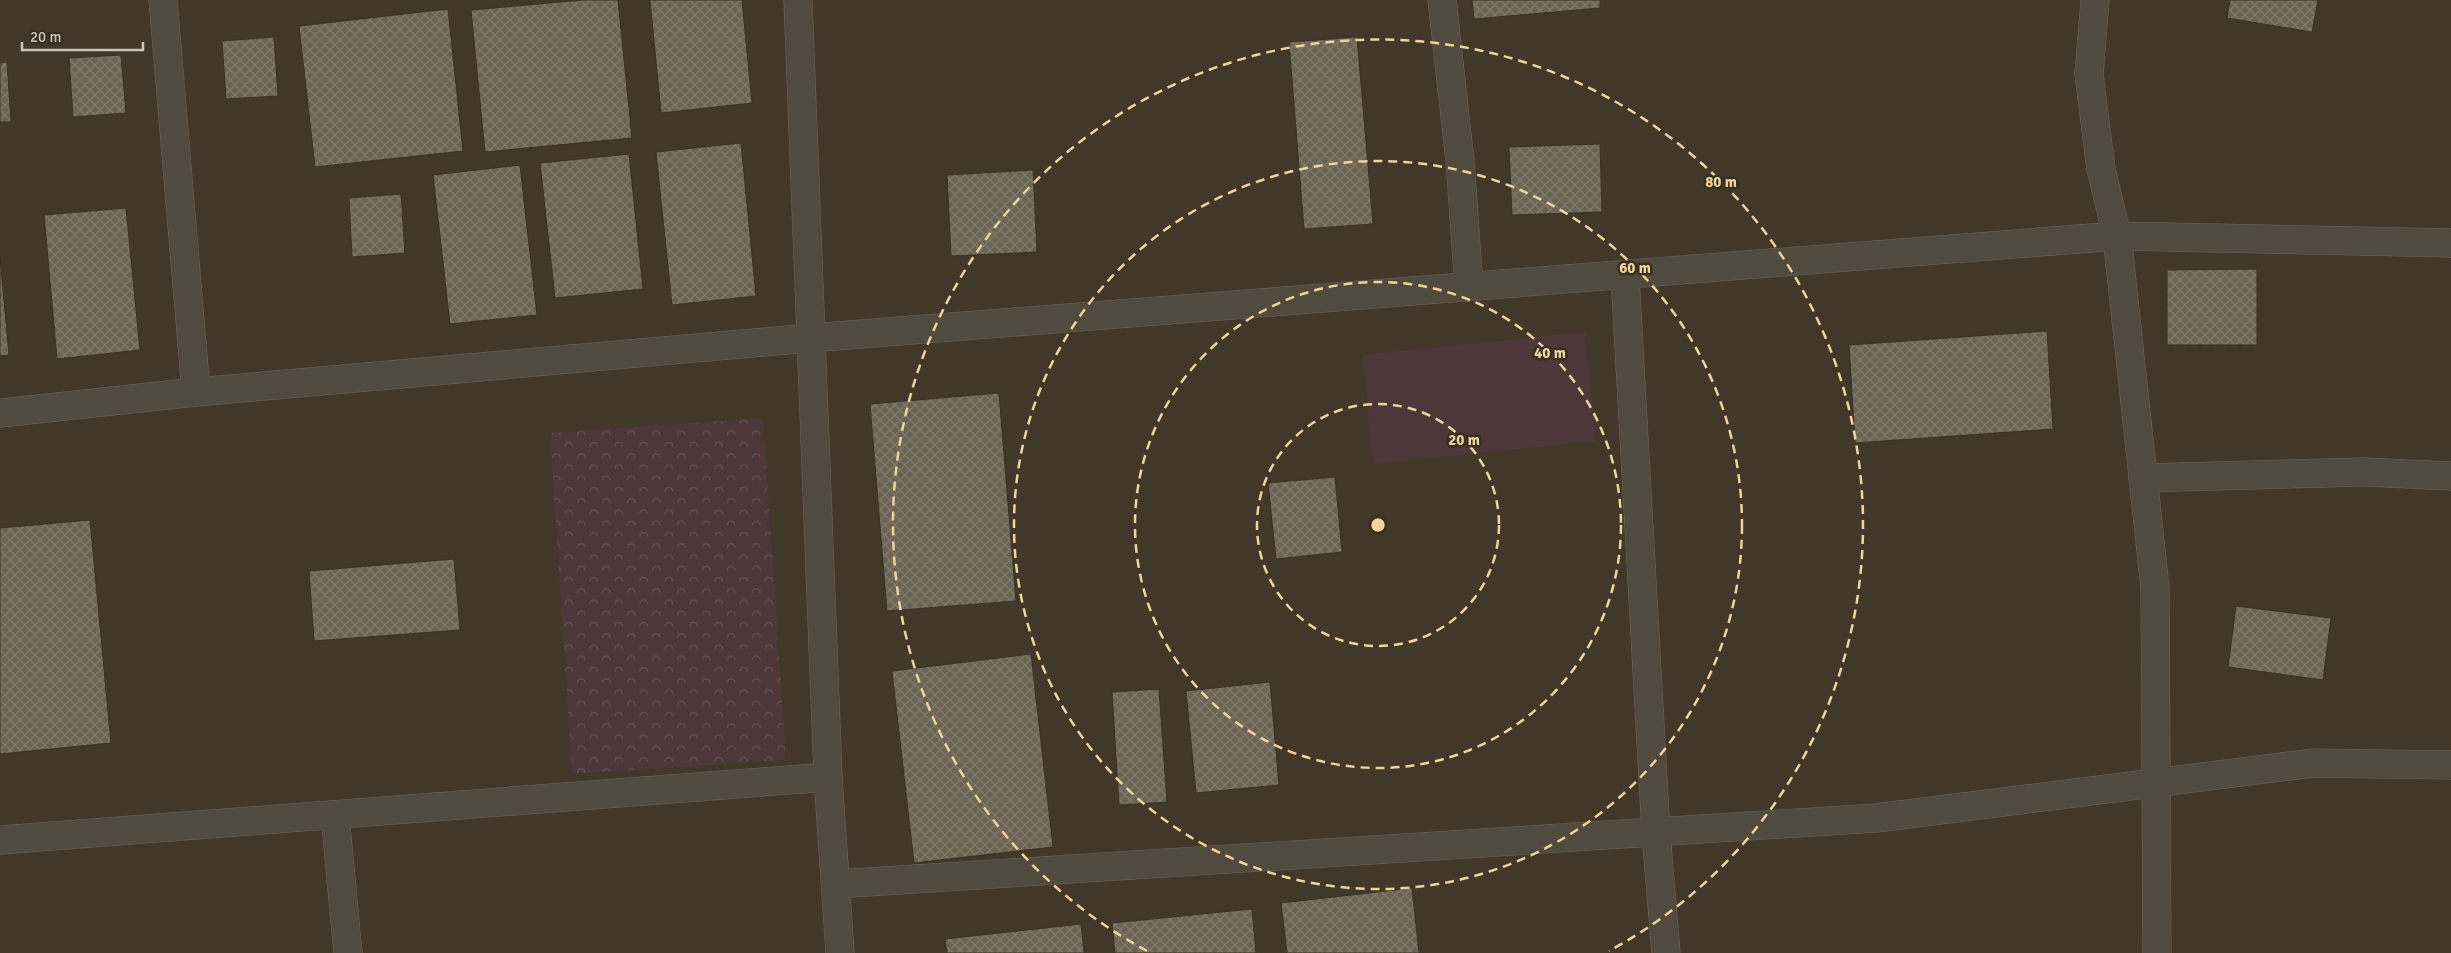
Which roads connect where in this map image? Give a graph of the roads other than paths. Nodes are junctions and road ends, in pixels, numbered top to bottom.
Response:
1 (164, 0) edge
2 (798, 0) edge
3 (1442, 0) edge
4 (2095, 0) edge
5 (2116, 236) junction
6 (2451, 243) edge
7 (1625, 276) junction
8 (1470, 287) junction
9 (810, 338) junction
10 (196, 392) junction
11 (0, 413) edge
12 (2451, 476) edge
13 (2143, 478) junction
14 (2451, 765) edge
15 (828, 777) junction
16 (2156, 783) junction
17 (335, 814) junction
18 (1656, 833) junction
19 (0, 840) edge
20 (836, 884) junction
21 (348, 953) edge
22 (840, 953) edge
23 (1666, 953) edge
24 (2157, 953) edge

1 - 10 street
2 - 9 street
3 - 8 street
4 - 5 street
5 - 6 street
5 - 7 street
5 - 13 street
7 - 8 street
7 - 18 street
8 - 9 street
9 - 10 street
9 - 15 street
10 - 11 street
12 - 13 street
13 - 16 street
14 - 16 street
15 - 17 street
15 - 20 street
16 - 18 street
16 - 24 street
17 - 19 street
17 - 21 street
18 - 20 street
18 - 23 street
20 - 22 street

